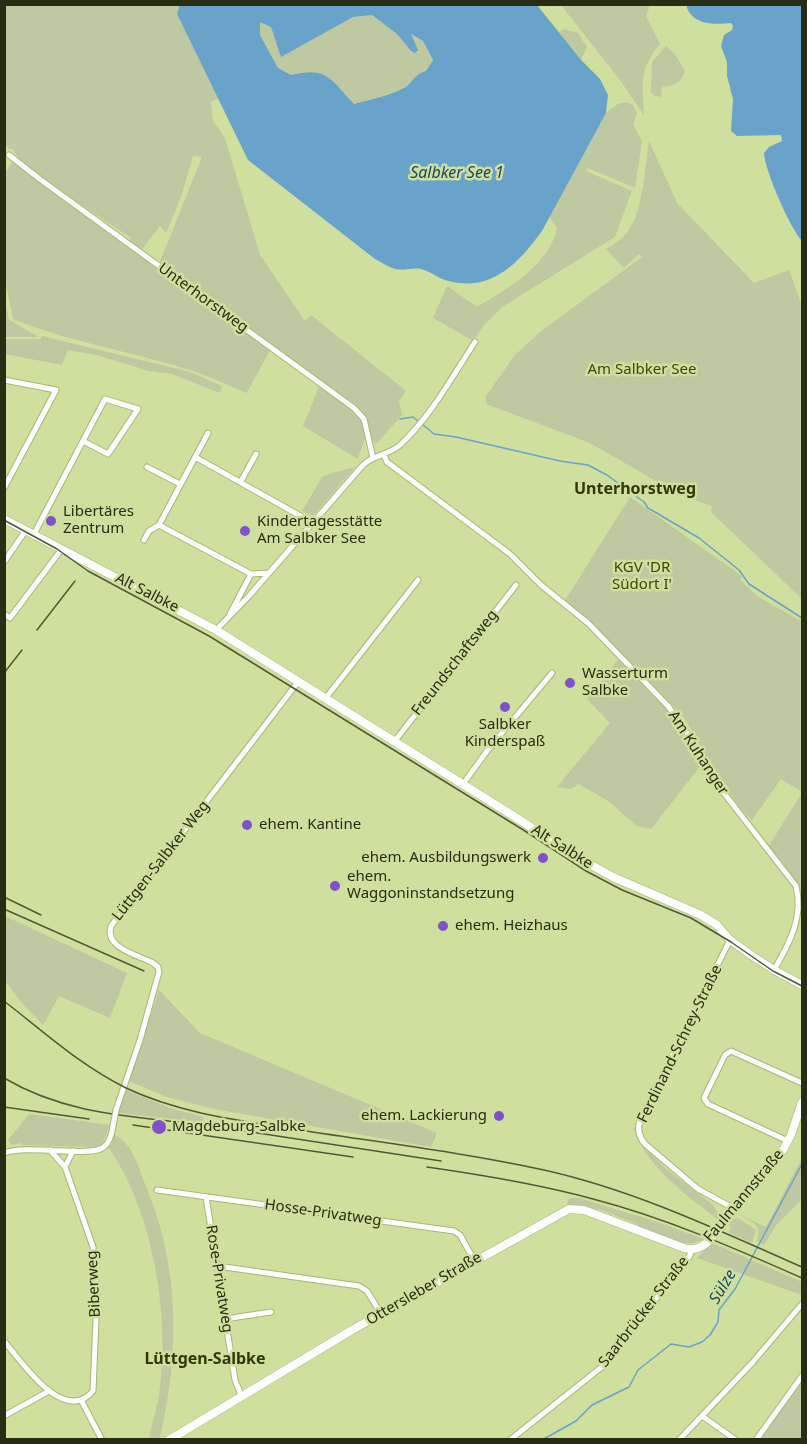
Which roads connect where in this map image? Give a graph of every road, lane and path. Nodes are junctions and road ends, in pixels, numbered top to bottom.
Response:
1 (9, 155) dead end
2 (475, 342) dead end
3 (4, 380) edge
4 (208, 433) dead end
5 (84, 441) junction
6 (256, 454) dead end
7 (384, 455) junction
8 (195, 457) junction
9 (373, 458) junction
10 (147, 466) dead end
11 (240, 482) junction
12 (180, 484) junction
13 (4, 488) edge
14 (4, 519) edge
15 (313, 523) junction
16 (159, 525) junction
17 (30, 532) junction
18 (144, 540) dead end
19 (61, 550) junction
20 (4, 561) edge
21 (269, 573) junction
22 (251, 574) junction
23 (417, 580) dead end
24 (516, 585) dead end
25 (4, 614) edge
26 (230, 616) junction
27 (216, 630) junction
28 (552, 673) dead end
29 (298, 682) junction
30 (325, 699) junction
31 (394, 742) junction
32 (463, 784) junction
33 (730, 940) junction
34 (774, 970) junction
35 (802, 985) edge
36 (802, 1083) edge
37 (802, 1102) edge
38 (788, 1141) junction
39 (50, 1150) junction
40 (73, 1150) junction
41 (4, 1153) edge
42 (65, 1167) junction
43 (157, 1190) dead end
44 (206, 1197) junction
45 (735, 1209) junction
46 (692, 1250) junction
47 (474, 1260) junction
48 (218, 1266) junction
49 (802, 1304) edge
50 (271, 1312) dead end
51 (381, 1314) junction
52 (225, 1319) junction
53 (4, 1341) edge
54 (802, 1376) edge
55 (49, 1391) junction
56 (241, 1395) junction
57 (81, 1400) junction
58 (4, 1416) edge
59 (702, 1416) junction
60 (102, 1440) edge
61 (169, 1440) edge
62 (510, 1440) edge
63 (679, 1440) edge
64 (736, 1440) edge
65 (756, 1440) edge

1 - 9 street, Unterhorstweg
2 - 7 street
3 - 13 street
4 - 8 street
5 - 5 street
5 - 17 street
6 - 11 street
7 - 9 street
7 - 34 street, Am Kuhanger
8 - 11 street
8 - 12 street
9 - 15 street
10 - 12 street
11 - 15 street
12 - 16 street
14 - 17 main road, Alt Salbke
15 - 21 street
16 - 18 street
16 - 22 street
17 - 19 main road, Alt Salbke
17 - 20 street
19 - 25 street
19 - 27 main road, Alt Salbke
21 - 22 street
21 - 26 street
22 - 26 street
23 - 30 street
24 - 31 street, Freundschaftsweg
26 - 27 street
27 - 29 main road, Alt Salbke
28 - 32 street
29 - 30 main road, Alt Salbke
29 - 40 street, Lüttgen-Salbker Weg, bridge
30 - 31 main road, Alt Salbke
31 - 32 main road, Alt Salbke
32 - 33 main road, Alt Salbke
33 - 34 main road, Alt Salbke
33 - 45 street, Ferdinand-Schrey-Straße
34 - 35 main road, Alt Salbke
36 - 38 street
37 - 38 main road, Faulmannstraße
38 - 45 main road, Faulmannstraße
39 - 40 street, Lüttgen-Salbker Weg
39 - 41 street, Lüttgen-Salbker Weg
39 - 42 street, Biberweg
40 - 42 street
42 - 57 street, Biberweg
43 - 44 street, Hosse-Privatweg
44 - 47 street, Hosse-Privatweg
44 - 48 street, Rose-Privatweg
45 - 46 main road, Faulmannstraße
46 - 47 main road, Ottersleber Straße
46 - 62 street, Saarbrücker Straße
47 - 51 main road, Ottersleber Straße
48 - 51 street
48 - 52 street, Rose-Privatweg
49 - 59 street
50 - 52 street
51 - 56 main road, Ottersleber Straße
52 - 56 street, Rose-Privatweg
53 - 55 street
54 - 65 street
55 - 57 street
55 - 58 street
56 - 61 main road, Ottersleber Straße
57 - 60 street
59 - 63 street
59 - 64 street

